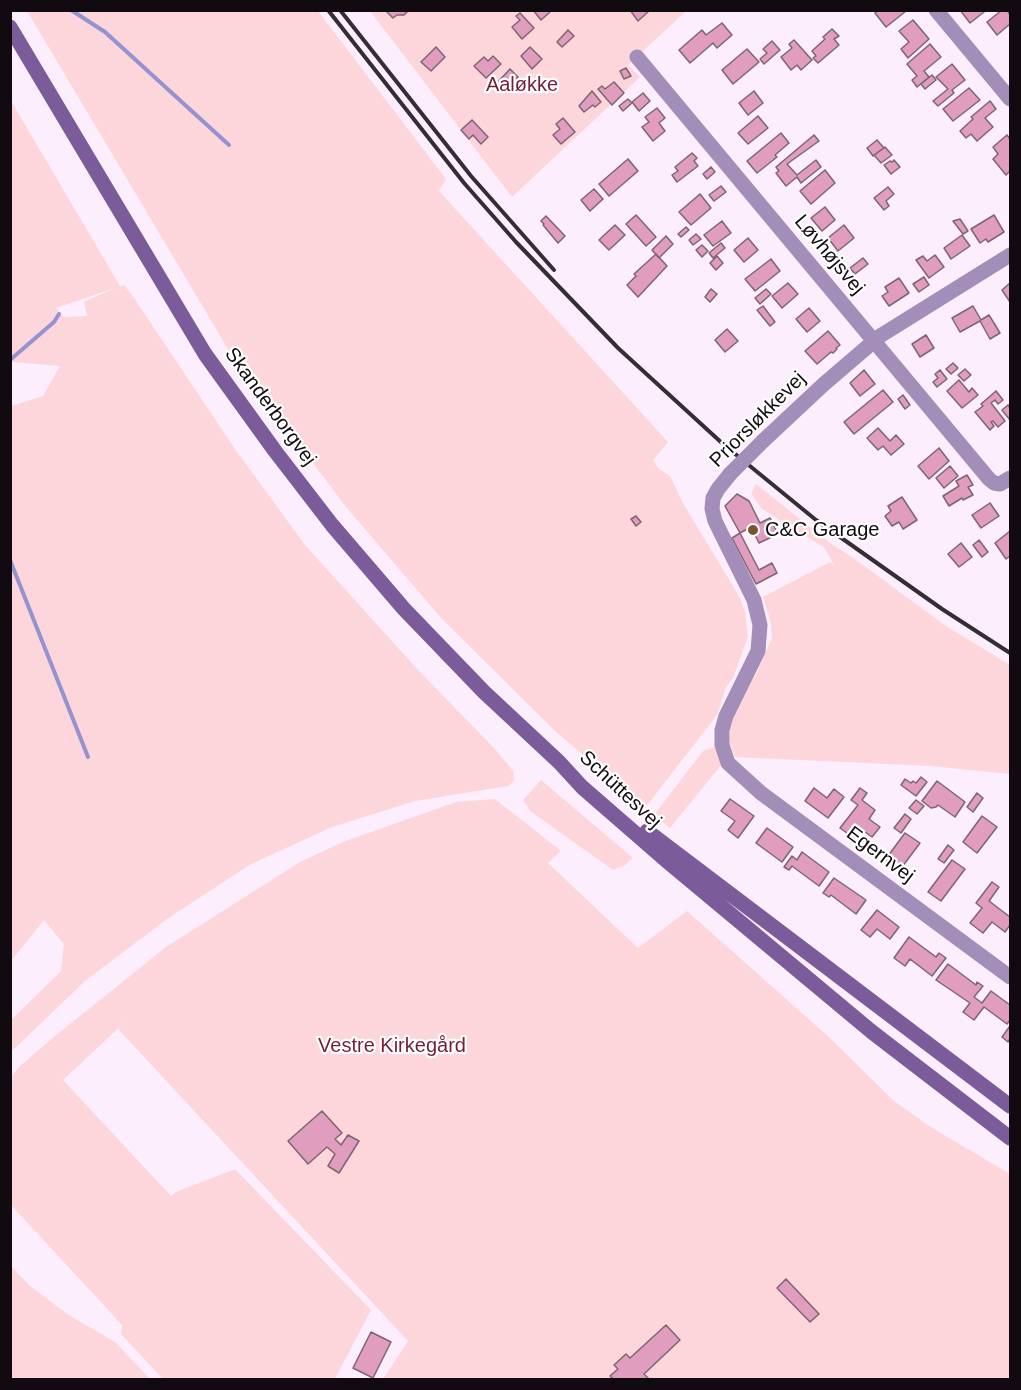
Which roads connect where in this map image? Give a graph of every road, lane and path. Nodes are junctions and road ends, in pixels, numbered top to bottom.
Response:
1 (936, 10) edge
2 (10, 27) edge
3 (637, 57) dead end
4 (1011, 99) edge
5 (1011, 255) edge
6 (873, 342) junction
7 (1011, 478) edge
8 (559, 762) junction
9 (728, 763) joint
10 (1010, 976) edge
11 (1011, 1106) edge
12 (1010, 1137) edge

1 - 4 street
2 - 8 main road, Skanderborgvej
3 - 6 street, Løvhøjsvej
5 - 6 street, Priorsløkkevej
6 - 7 street, Løvhøjsvej
6 - 9 street, Priorsløkkevej, bridge
8 - 11 main road, Schüttesvej
8 - 12 main road, Schüttesvej
9 - 10 street, Egernvej

